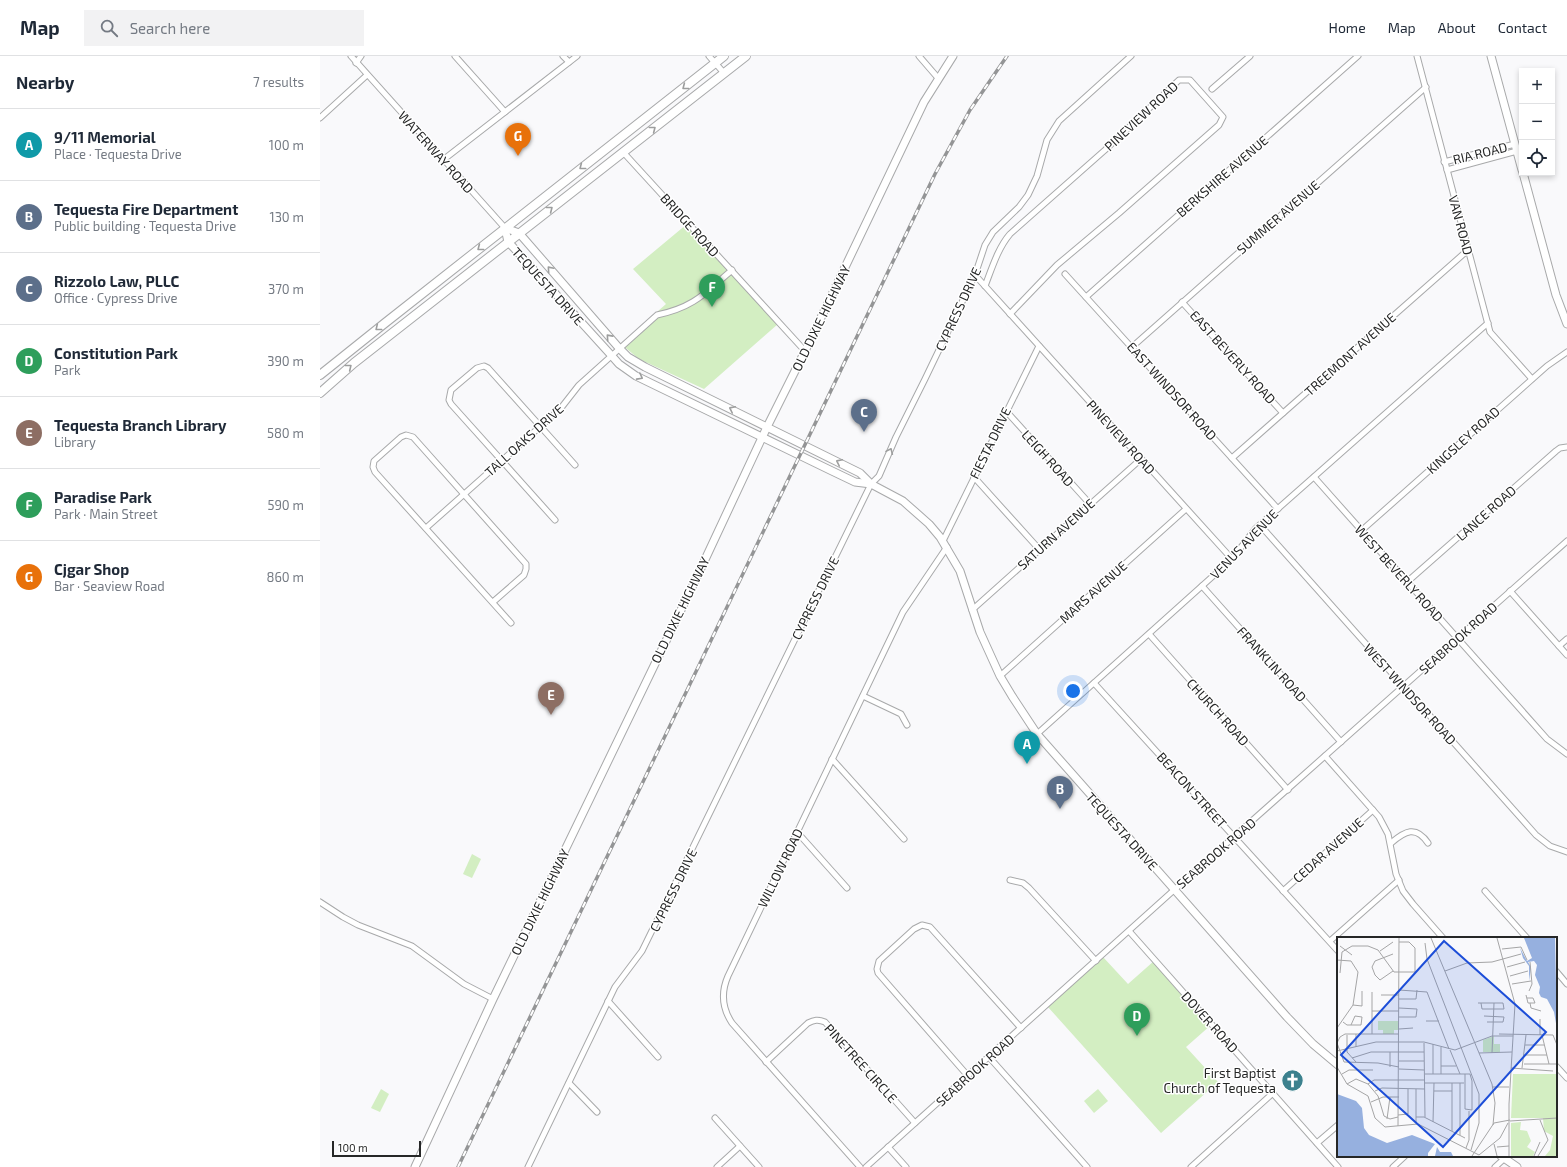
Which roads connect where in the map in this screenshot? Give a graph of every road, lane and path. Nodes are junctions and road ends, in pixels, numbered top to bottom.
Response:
1 (351, 56) edge
2 (361, 56) edge
3 (455, 56) edge
4 (563, 56) edge
5 (577, 56) edge
6 (709, 56) edge
7 (724, 56) edge
8 (746, 56) edge
9 (919, 56) edge
10 (952, 56) edge
11 (1131, 56) edge
12 (1250, 56) edge
13 (1358, 56) edge
14 (1417, 56) edge
15 (1491, 56) edge
16 (569, 62) junction
17 (356, 63) junction
18 (715, 63) junction
19 (724, 73) junction
20 (367, 75) junction
21 (938, 78) junction
22 (1426, 87) junction
23 (1212, 89) dead end
24 (505, 112) junction
25 (320, 118) edge
26 (1516, 148) junction
27 (624, 152) junction
28 (1519, 159) edge
29 (443, 160) junction
30 (1444, 162) junction
31 (1447, 170) junction
32 (1524, 176) edge
33 (505, 228) junction
34 (519, 233) junction
35 (508, 242) junction
36 (1468, 250) junction
37 (732, 270) junction
38 (1065, 274) dead end
39 (974, 277) junction
40 (985, 286) junction
41 (1086, 297) junction
42 (1182, 302) junction
43 (1010, 314) junction
44 (1488, 323) junction
45 (1567, 324) edge
46 (1039, 346) junction
47 (1132, 347) junction
48 (619, 348) junction
49 (805, 351) junction
50 (1567, 352) edge
51 (344, 355) junction
52 (611, 355) junction
53 (320, 375) edge
54 (336, 378) junction
55 (1532, 379) junction
56 (320, 393) edge
57 (1006, 411) junction
58 (1283, 413) junction
59 (539, 426) junction
60 (767, 426) junction
61 (762, 436) junction
62 (1567, 448) edge
63 (1232, 458) junction
64 (1141, 459) junction
65 (502, 460) junction
66 (575, 465) dead end
67 (974, 477) junction
68 (1314, 477) junction
69 (871, 484) junction
70 (464, 494) junction
71 (1090, 504) junction
72 (1186, 509) junction
73 (1278, 509) junction
74 (555, 520) dead end
75 (1260, 525) junction
76 (426, 528) junction
77 (1361, 531) junction
78 (1567, 541) edge
79 (945, 544) junction
80 (1039, 549) junction
81 (1232, 559) junction
82 (1407, 582) junction
83 (1202, 586) junction
84 (1510, 591) junction
85 (493, 602) junction
86 (972, 610) junction
87 (511, 622) dead end
88 (1149, 634) junction
89 (1457, 638) junction
90 (1567, 639) edge
91 (1559, 646) junction
92 (1567, 655) edge
93 (1000, 676) junction
94 (1094, 683) junction
95 (1403, 686) junction
96 (863, 696) junction
97 (907, 725) dead end
98 (1037, 734) junction
99 (1341, 742) junction
100 (1567, 754) edge
101 (1325, 756) junction
102 (832, 759) junction
103 (1288, 790) junction
104 (1373, 810) junction
105 (797, 832) junction
106 (1234, 838) junction
107 (904, 839) dead end
108 (1391, 843) junction
109 (1428, 844) dead end
110 (1567, 852) edge
111 (1010, 880) dead end
112 (1399, 880) junction
113 (847, 888) dead end
114 (1174, 890) junction
115 (1283, 891) junction
116 (1485, 891) dead end
117 (320, 902) edge
118 (1129, 931) junction
119 (1441, 936) edge
120 (1525, 937) edge
121 (1330, 941) junction
122 (1337, 950) edge
123 (1096, 961) junction
124 (1557, 972) edge
125 (1567, 984) edge
126 (493, 1000) junction
127 (608, 1001) junction
128 (1021, 1028) junction
129 (658, 1057) dead end
130 (989, 1057) junction
131 (766, 1062) junction
132 (1337, 1064) edge
133 (1557, 1067) edge
134 (968, 1076) junction
135 (1567, 1078) edge
136 (569, 1083) junction
137 (1273, 1094) junction
138 (597, 1112) dead end
139 (714, 1118) dead end
140 (915, 1123) junction
141 (1337, 1126) edge
142 (1317, 1143) junction
143 (740, 1146) junction
144 (888, 1148) junction
145 (1404, 1157) edge
146 (1504, 1157) edge
147 (415, 1167) edge
148 (528, 1167) edge
149 (717, 1167) edge
150 (759, 1167) edge
151 (860, 1167) edge
152 (866, 1167) edge
153 (906, 1167) edge
154 (1087, 1167) edge
155 (1191, 1167) edge
156 (1338, 1167) edge
157 (1393, 1167) edge
158 (1495, 1167) edge
159 (1517, 1167) edge

1 - 17 street, WATERWAY ROAD
2 - 17 street
3 - 24 street
4 - 16 street
5 - 16 street
6 - 18 street
7 - 18 main road
8 - 19 main road
9 - 21 street
10 - 21 street, OLD DIXIE HIGHWAY
11 - 39 street, CYPRESS DRIVE
12 - 23 street
13 - 41 street, BERKSHIRE AVENUE
14 - 22 street, VAN ROAD
15 - 26 street
16 - 24 street
17 - 20 street, WATERWAY ROAD
18 - 19 street
18 -> 33 main road
27 -> 19 main road
20 - 25 street
20 - 29 street, WATERWAY ROAD
21 - 49 street, OLD DIXIE HIGHWAY
22 - 30 street, VAN ROAD
22 - 42 street, SUMMER AVENUE
24 - 29 street
26 - 28 street
26 - 30 street, RIA ROAD
26 - 31 street, RIA ROAD
34 -> 27 main road
27 - 37 street, BRIDGE ROAD
29 - 33 street, WATERWAY ROAD
30 - 31 street, VAN ROAD
31 - 36 street, VAN ROAD
32 - 45 street
33 - 34 street, TEQUESTA DRIVE
33 - 35 street, TEQUESTA DRIVE
33 -> 51 main road
34 - 35 main road
48 -> 34 street, TEQUESTA DRIVE
35 - 52 street, TEQUESTA DRIVE
54 -> 35 main road
36 - 44 street, VAN ROAD
36 - 58 street, TREEMONT AVENUE
37 - 48 street, TALL OAKS DRIVE
37 - 49 street, BRIDGE ROAD
38 - 41 street, EAST WINDSOR ROAD
39 - 40 street, PINEVIEW ROAD
69 -> 39 street, CYPRESS DRIVE
40 - 43 street, PINEVIEW ROAD
40 - 43 street, PINEVIEW ROAD
41 - 47 street, EAST WINDSOR ROAD
42 - 47 street, SUMMER AVENUE
42 - 58 street, EAST BEVERLY ROAD
43 - 46 street, PINEVIEW ROAD
44 - 55 street, VAN ROAD
44 - 68 street, VENUS AVENUE
46 - 57 street, FIESTA DRIVE
46 - 64 street, PINEVIEW ROAD
47 - 63 street, EAST WINDSOR ROAD
48 - 52 street, TALL OAKS DRIVE
60 -> 48 street, TEQUESTA DRIVE
49 - 60 street, OLD DIXIE HIGHWAY
50 - 55 street, KINGSLEY ROAD
51 - 53 main road
51 - 54 main road
52 - 59 street, TALL OAKS DRIVE
52 -> 61 street, TEQUESTA DRIVE
54 - 56 main road
55 - 77 street, KINGSLEY ROAD
57 - 67 street, FIESTA DRIVE
57 - 71 street, LEIGH ROAD
58 - 63 street, TREEMONT AVENUE
59 - 65 street, TALL OAKS DRIVE
59 - 65 street
59 - 66 street
60 - 61 street, OLD DIXIE HIGHWAY
69 -> 60 street, TEQUESTA DRIVE
61 - 69 street, TEQUESTA DRIVE
61 - 126 street, OLD DIXIE HIGHWAY
62 - 82 street, LANCE ROAD
63 - 73 street, EAST WINDSOR ROAD
64 - 71 street, SATURN AVENUE
64 - 72 street, PINEVIEW ROAD
65 - 70 street, TALL OAKS DRIVE
65 - 74 street
67 - 79 street, FIESTA DRIVE
67 - 80 street
68 - 73 street, VENUS AVENUE
68 - 77 street, WEST BEVERLY ROAD
69 - 79 street, TEQUESTA DRIVE
69 - 127 street, CYPRESS DRIVE
70 - 76 street, TALL OAKS DRIVE
70 - 76 street
70 - 85 street
71 - 80 street, SATURN AVENUE
72 - 81 street, PINEVIEW ROAD
72 - 93 street, MARS AVENUE
73 - 75 street, VENUS AVENUE
75 - 81 street, VENUS AVENUE
75 - 95 street, WEST WINDSOR ROAD
76 - 85 street
77 - 82 street, WEST BEVERLY ROAD
78 - 84 street, SEABROOK ROAD
79 - 86 street, TEQUESTA DRIVE
79 - 96 street, WILLOW ROAD
80 - 86 street, SATURN AVENUE
81 - 83 street, VENUS AVENUE
82 - 89 street, WEST BEVERLY ROAD
83 - 88 street, VENUS AVENUE
83 - 99 street, FRANKLIN ROAD
84 - 89 street, SEABROOK ROAD
84 - 91 street
85 - 87 street
86 - 93 street, TEQUESTA DRIVE
88 - 94 street, VENUS AVENUE
88 - 103 street, CHURCH ROAD
89 - 95 street, SEABROOK ROAD
89 - 100 street, WEST BEVERLY ROAD
90 - 91 street
91 - 92 street
93 - 98 street, TEQUESTA DRIVE
94 - 98 street, VENUS AVENUE
94 - 106 street, BEACON STREET
95 - 99 street, SEABROOK ROAD
95 - 110 street, WEST WINDSOR ROAD
96 - 97 street
96 - 102 street, WILLOW ROAD
98 - 114 street, TEQUESTA DRIVE
99 - 101 street, SEABROOK ROAD
101 - 103 street, SEABROOK ROAD
101 - 104 street
102 - 105 street, WILLOW ROAD
102 - 107 street
103 - 106 street, SEABROOK ROAD
104 - 108 street
104 - 115 street, CEDAR AVENUE
105 - 113 street
105 - 131 street, WILLOW ROAD
106 - 114 street, SEABROOK ROAD
106 - 115 street, BEACON STREET
108 - 109 street
108 - 112 street
111 - 123 street
112 - 119 street
112 - 121 street
114 - 118 street, SEABROOK ROAD
114 - 132 street, TEQUESTA DRIVE
115 - 121 street, BEACON STREET
116 - 120 street
117 - 126 street
118 - 123 street, SEABROOK ROAD
118 - 137 street, DOVER ROAD
121 - 122 street, BEACON STREET
123 - 128 street, SEABROOK ROAD
124 - 125 street
126 - 147 street, OLD DIXIE HIGHWAY
127 - 129 street
127 - 136 street, CYPRESS DRIVE
128 - 130 street, SEABROOK ROAD
128 - 134 street
130 - 134 street, SEABROOK ROAD
130 - 154 street
131 - 140 street, PINETREE CIRCLE
131 - 151 street, WILLOW ROAD
133 - 135 street
134 - 140 street, SEABROOK ROAD
136 - 138 street
136 - 148 street, CYPRESS DRIVE
137 - 142 street, DOVER ROAD
137 - 155 street
139 - 143 street
140 - 144 street, SEABROOK ROAD
141 - 142 street
142 - 156 street, DOVER ROAD
143 - 149 street
143 - 150 street
144 - 152 street, SEABROOK ROAD
144 - 153 street
145 - 157 street
146 - 158 street
146 - 159 street

